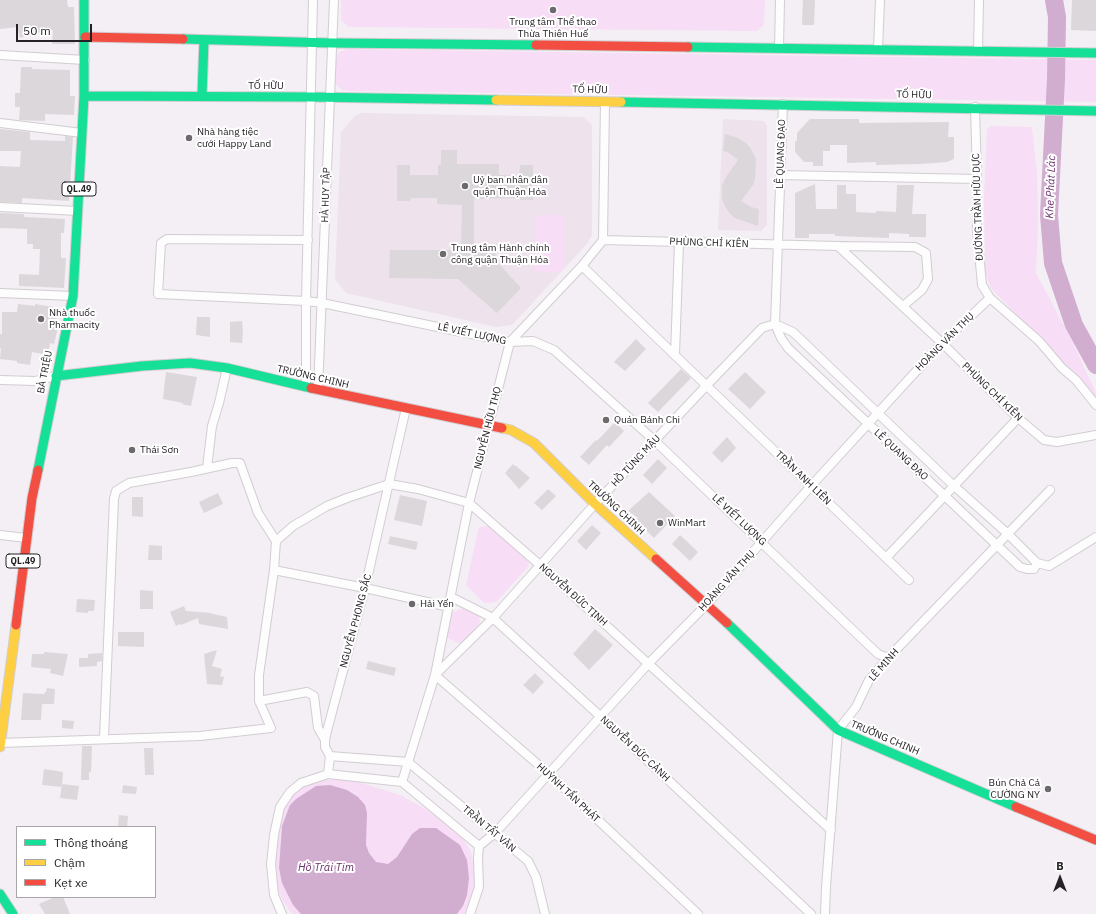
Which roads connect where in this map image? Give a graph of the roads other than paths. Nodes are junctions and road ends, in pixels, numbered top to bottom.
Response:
1 (84, 0) edge
2 (313, 0) edge
3 (334, 0) edge
4 (780, 0) edge
5 (880, 0) edge
6 (979, 0) edge
7 (85, 37) junction
8 (204, 40) junction
9 (313, 42) junction
10 (332, 43) junction
11 (779, 48) junction
12 (878, 49) junction
13 (978, 51) junction
14 (1096, 53) edge
15 (0, 55) edge
16 (85, 60) junction
17 (84, 96) junction
18 (202, 96) junction
19 (311, 97) junction
20 (330, 98) junction
21 (604, 102) junction
22 (783, 104) junction
23 (975, 107) junction
24 (1096, 111) edge
25 (0, 123) edge
26 (82, 133) junction
27 (780, 175) junction
28 (977, 179) junction
29 (0, 207) edge
30 (78, 211) junction
31 (308, 240) junction
32 (603, 240) junction
33 (679, 242) junction
34 (778, 244) junction
35 (838, 246) junction
36 (582, 266) junction
37 (0, 293) edge
38 (72, 296) junction
39 (990, 298) junction
40 (306, 300) junction
41 (322, 303) junction
42 (903, 306) junction
43 (775, 324) junction
44 (510, 342) junction
45 (942, 343) junction
46 (675, 355) junction
47 (227, 368) junction
48 (56, 376) junction
49 (0, 380) edge
50 (706, 386) junction
51 (306, 387) junction
52 (318, 390) junction
53 (1096, 405) edge
54 (406, 408) junction
55 (878, 414) junction
56 (1018, 418) junction
57 (868, 424) junction
58 (489, 425) junction
59 (1096, 435) edge
60 (654, 441) junction
61 (206, 468) junction
62 (389, 484) junction
63 (954, 485) junction
64 (811, 486) junction
65 (1050, 490) dead end
66 (944, 495) junction
67 (469, 503) junction
68 (595, 504) junction
69 (1008, 534) junction
70 (0, 535) edge
71 (1096, 537) edge
72 (26, 538) junction
73 (276, 541) junction
74 (762, 542) junction
75 (997, 545) junction
76 (886, 558) junction
77 (1038, 563) junction
78 (541, 566) junction
79 (274, 570) junction
80 (909, 580) dead end
81 (365, 588) junction
82 (451, 597) junction
83 (707, 604) junction
84 (449, 607) junction
85 (493, 618) junction
86 (888, 658) junction
87 (648, 664) junction
88 (435, 675) junction
89 (259, 701) junction
90 (600, 716) junction
91 (838, 730) junction
92 (104, 738) junction
93 (325, 740) junction
94 (0, 745) edge
95 (330, 756) junction
96 (408, 762) junction
97 (328, 774) junction
98 (549, 774) junction
99 (402, 782) junction
100 (831, 830) junction
101 (495, 833) junction
102 (1096, 840) edge
103 (479, 846) junction
104 (0, 894) edge
105 (13, 914) edge
106 (282, 914) edge
107 (470, 914) edge
108 (545, 914) edge
109 (698, 914) edge
110 (811, 914) edge
111 (825, 914) edge

1 - 7 main road, BÀ TRIỆU / QL.49
2 - 9 street, HÀ HUY TẬP
3 - 10 street, HÀ HUY TẬP
4 - 11 street
5 - 12 street
6 - 13 street
7 - 8 main road
7 - 16 main road, BÀ TRIỆU / QL.49
8 - 9 main road
8 - 18 main road
9 - 10 main road
9 - 19 street, HÀ HUY TẬP
10 - 11 main road
10 - 20 street, HÀ HUY TẬP
11 - 12 main road
12 - 13 main road
13 - 14 main road
15 - 16 street
16 - 17 main road, BÀ TRIỆU / QL.49
17 - 18 main road, TỐ HỮU
17 - 26 main road, BÀ TRIỆU / QL.49
18 - 19 main road, TỐ HỮU
19 - 20 main road, TỐ HỮU
19 - 31 street, HÀ HUY TẬP
20 - 21 main road, TỐ HỮU
20 - 41 street, HÀ HUY TẬP
21 - 22 main road, TỐ HỮU
21 - 32 street
22 - 23 main road, TỐ HỮU
22 - 27 street, LÊ QUANG ĐẠO
23 - 24 main road, TỐ HỮU
23 - 28 street, ĐƯỜNG TRẦN HỮU DỰC
25 - 26 street
26 - 30 main road, BÀ TRIỆU / QL.49
27 - 28 street
27 - 34 street, LÊ QUANG ĐẠO
28 - 39 street, ĐƯỜNG TRẦN HỮU DỰC
29 - 30 street
30 - 38 main road, BÀ TRIỆU / QL.49
31 - 40 street, HÀ HUY TẬP
31 - 40 street, LÊ VIẾT LƯỢNG
32 - 33 street, PHÙNG CHÍ KIÊN
32 - 36 street, NGUYỄN HỮU THỌ
33 - 34 street, PHÙNG CHÍ KIÊN
33 - 46 street
34 - 35 street, PHÙNG CHÍ KIÊN
34 - 43 street, LÊ QUANG ĐẠO
35 - 42 street, PHÙNG CHÍ KIÊN
35 - 42 street, PHÙNG CHÍ KIÊN
36 - 44 street, NGUYỄN HỮU THỌ
36 - 46 street, TRẦN ANH LIÊN
37 - 38 street
38 - 48 main road, BÀ TRIỆU / QL.49
39 - 45 street, HOÀNG VĂN THỤ
39 - 53 street, ĐƯỜNG TRẦN HỮU DỰC
40 - 41 street, LÊ VIẾT LƯỢNG
40 - 51 street, HÀ HUY TẬP
41 - 44 street, LÊ VIẾT LƯỢNG
41 - 52 street, HÀ HUY TẬP
42 - 45 street, PHÙNG CHÍ KIÊN
43 - 50 street, HỒ TÙNG MẬU
43 - 55 street, LÊ QUANG ĐẠO
43 - 57 street, LÊ QUANG ĐẠO
44 - 58 street, NGUYỄN HỮU THỌ
44 - 60 street, LÊ VIẾT LƯỢNG
45 - 55 street, HOÀNG VĂN THỤ
45 - 56 street, PHÙNG CHÍ KIÊN
46 - 50 street, TRẦN ANH LIÊN
47 - 48 main road, TRƯỜNG CHINH
47 - 51 main road, TRƯỜNG CHINH
47 - 61 street
48 - 49 street
48 - 72 main road, BÀ TRIỆU / QL.49
50 - 60 street, HỒ TÙNG MẬU
50 - 64 street, TRẦN ANH LIÊN
51 - 52 main road, TRƯỜNG CHINH
52 - 54 main road, TRƯỜNG CHINH
54 - 58 main road, TRƯỜNG CHINH
54 - 62 street, NGUYỄN PHONG SẮC
55 - 57 street, HOÀNG VĂN THỤ
55 - 63 street, LÊ QUANG ĐẠO
56 - 59 street, PHÙNG CHÍ KIÊN
56 - 63 street
57 - 64 street, HOÀNG VĂN THỤ
57 - 66 street, LÊ QUANG ĐẠO
58 - 67 street, NGUYỄN HỮU THỌ
58 - 68 main road, TRƯỜNG CHINH
60 - 68 street, HỒ TÙNG MẬU
60 - 74 street, LÊ VIẾT LƯỢNG
61 - 73 street
61 - 92 street
62 - 67 street, NGUYỄN ĐỨC TỊNH
62 - 73 street, NGUYỄN ĐỨC TỊNH
62 - 81 street, NGUYỄN PHONG SẮC
63 - 66 street
63 - 69 street, LÊ QUANG ĐẠO
64 - 74 street, HOÀNG VĂN THỤ
64 - 76 street, TRẦN ANH LIÊN
65 - 69 street, LÊ MINH
66 - 75 street, LÊ QUANG ĐẠO
66 - 76 street
67 - 78 street, NGUYỄN ĐỨC TỊNH
67 - 82 street, NGUYỄN HỮU THỌ
68 - 78 street, HỒ TÙNG MẬU
68 - 83 main road, TRƯỜNG CHINH
69 - 75 street, LÊ MINH
69 - 77 street, LÊ QUANG ĐẠO
70 - 72 street
71 - 77 street, LÊ QUANG ĐẠO
72 - 94 main road, BÀ TRIỆU / QL.49
73 - 79 street
74 - 83 street, HOÀNG VĂN THỤ
74 - 86 street, LÊ VIẾT LƯỢNG
75 - 77 street, LÊ QUANG ĐẠO
75 - 86 street, LÊ MINH
76 - 80 street, TRẦN ANH LIÊN
78 - 85 street, HỒ TÙNG MẬU
78 - 87 street, NGUYỄN ĐỨC TỊNH
79 - 81 street
79 - 89 street
81 - 84 street
81 - 93 street, NGUYỄN PHONG SẮC
82 - 84 street, NGUYỄN HỮU THỌ
82 - 85 street, NGUYỄN ĐỨC CẢNH
83 - 87 street, HOÀNG VĂN THỤ
83 - 91 main road, TRƯỜNG CHINH
84 - 88 street, NGUYỄN HỮU THỌ
85 - 88 street, HỒ TÙNG MẬU
85 - 90 street, NGUYỄN ĐỨC CẢNH
86 - 91 street, LÊ MINH
87 - 90 street, HOÀNG VĂN THỤ
87 - 100 street, NGUYỄN ĐỨC TỊNH
88 - 96 street, NGUYỄN HỮU THỌ
88 - 98 street, HUỲNH TẤN PHÁT
89 - 92 street
89 - 93 street
90 - 98 street, HOÀNG VĂN THỤ
90 - 110 street, NGUYỄN ĐỨC CẢNH
91 - 100 street
91 - 102 main road, TRƯỜNG CHINH
92 - 94 street
93 - 95 street
95 - 96 street
95 - 97 street
96 - 99 street, NGUYỄN HỮU THỌ
96 - 101 street, TRẦN TẤT VĂN
97 - 99 street
97 - 106 street
98 - 101 street, HOÀNG VĂN THỤ
98 - 109 street, HUỲNH TẤN PHÁT
99 - 103 street
100 - 111 street
101 - 103 street, HOÀNG VĂN THỤ
101 - 108 street, TRẦN TẤT VĂN
103 - 107 street
104 - 105 main road

